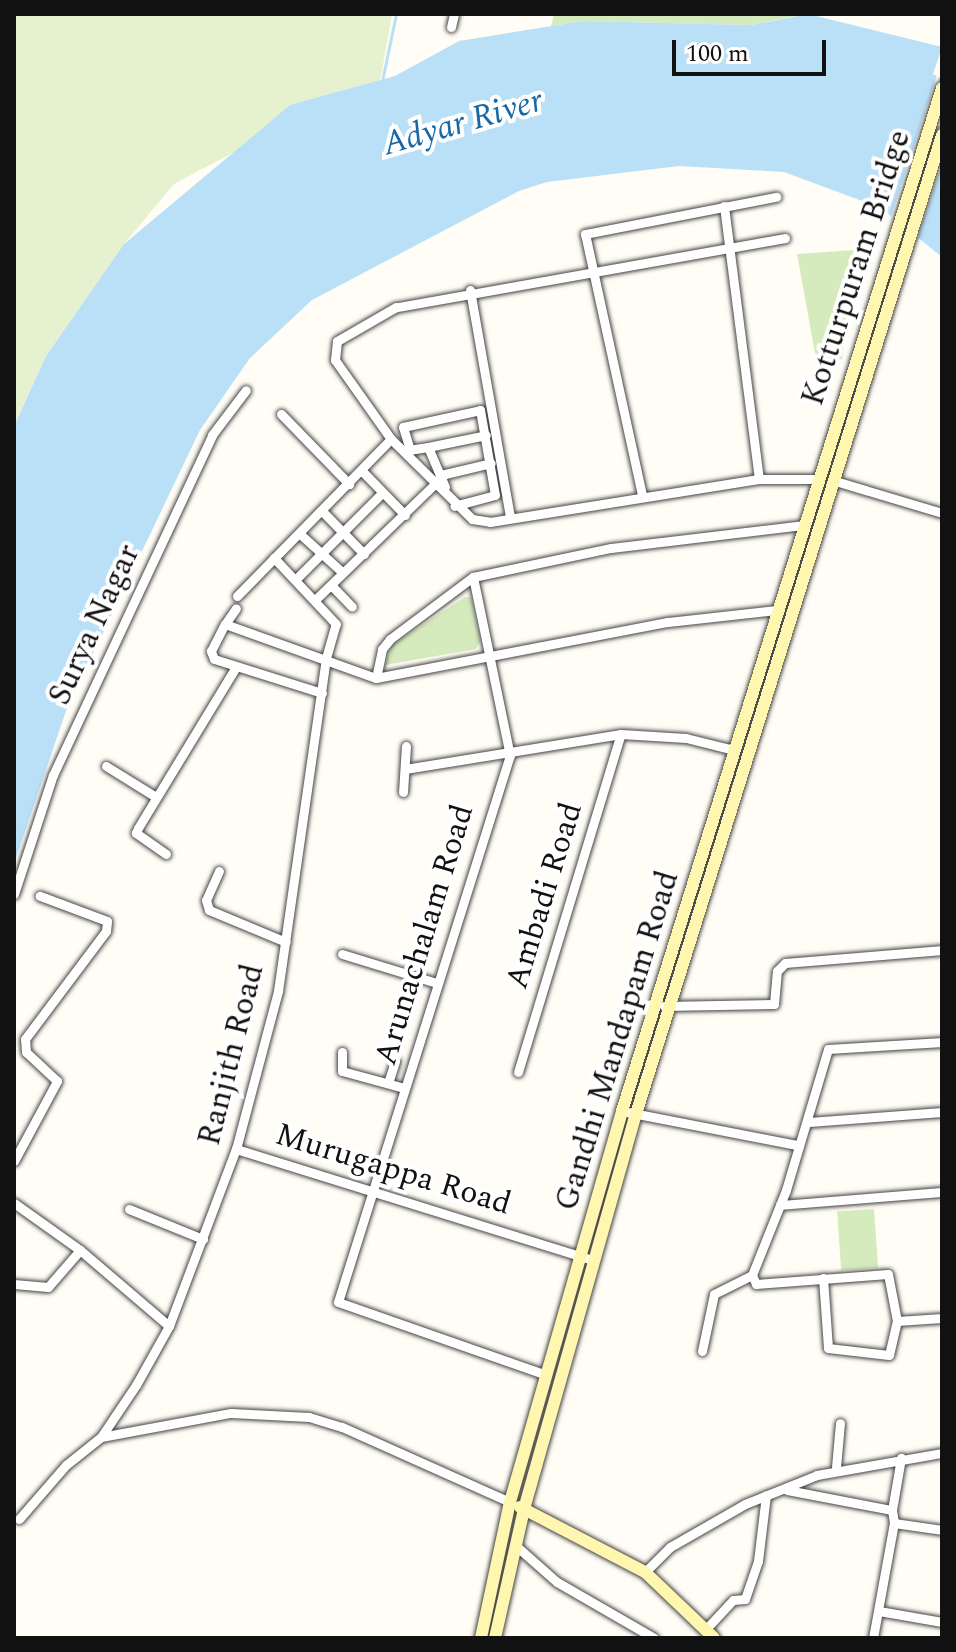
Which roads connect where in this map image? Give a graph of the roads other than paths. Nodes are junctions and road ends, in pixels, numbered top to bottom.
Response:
1 (454, 14) edge
2 (451, 27) dead end
3 (942, 88) edge
4 (942, 135) edge
5 (776, 197) dead end
6 (724, 206) junction
7 (785, 238) dead end
8 (727, 248) junction
9 (593, 272) junction
10 (470, 290) junction
11 (246, 390) dead end
12 (281, 414) dead end
13 (486, 435) junction
14 (391, 439) junction
15 (428, 447) junction
16 (491, 463) junction
17 (830, 470) junction
18 (363, 472) junction
19 (759, 479) junction
20 (818, 479) junction
21 (437, 483) junction
22 (349, 484) junction
23 (382, 493) junction
24 (642, 495) junction
25 (456, 505) junction
26 (322, 511) junction
27 (942, 513) edge
28 (405, 515) junction
29 (510, 518) junction
30 (803, 525) junction
31 (343, 532) junction
32 (300, 534) junction
33 (321, 553) junction
34 (364, 554) junction
35 (274, 558) junction
36 (342, 572) junction
37 (473, 577) junction
38 (297, 578) junction
39 (331, 585) junction
40 (237, 596) dead end
41 (317, 598) junction
42 (352, 607) dead end
43 (236, 608) dead end
44 (776, 610) junction
45 (225, 624) junction
46 (491, 655) junction
47 (326, 658) junction
48 (236, 667) junction
49 (376, 678) junction
50 (322, 693) junction
51 (621, 734) junction
52 (406, 746) dead end
53 (734, 750) junction
54 (510, 755) junction
55 (106, 766) dead end
56 (405, 769) junction
57 (403, 792) dead end
58 (156, 797) junction
59 (166, 854) dead end
60 (219, 871) dead end
61 (14, 894) edge
62 (40, 896) dead end
63 (286, 942) junction
64 (942, 950) edge
65 (342, 954) dead end
66 (437, 983) junction
67 (656, 1003) junction
68 (670, 1007) junction
69 (942, 1042) edge
70 (342, 1052) dead end
71 (395, 1061) dead end
72 (518, 1072) dead end
73 (388, 1083) junction
74 (404, 1088) junction
75 (622, 1111) junction
76 (942, 1112) edge
77 (636, 1114) junction
78 (809, 1122) junction
79 (797, 1145) junction
80 (236, 1149) junction
81 (14, 1161) edge
82 (942, 1192) edge
83 (374, 1194) junction
84 (14, 1203) edge
85 (780, 1205) junction
86 (129, 1209) dead end
87 (203, 1239) junction
88 (80, 1250) junction
89 (580, 1255) junction
90 (593, 1260) junction
91 (752, 1275) junction
92 (823, 1278) junction
93 (14, 1284) edge
94 (942, 1318) edge
95 (897, 1321) junction
96 (169, 1326) junction
97 (702, 1351) dead end
98 (547, 1375) junction
99 (840, 1423) dead end
100 (101, 1437) junction
101 (942, 1453) edge
102 (901, 1458) junction
103 (836, 1467) junction
104 (787, 1490) junction
105 (766, 1495) junction
106 (510, 1502) junction
107 (524, 1509) junction
108 (892, 1510) junction
109 (19, 1519) dead end
110 (894, 1523) junction
111 (942, 1530) edge
112 (515, 1545) junction
113 (645, 1572) junction
114 (879, 1611) junction
115 (942, 1622) edge
116 (710, 1634) edge
117 (481, 1638) edge
118 (495, 1638) edge
119 (654, 1638) edge
120 (873, 1638) edge

1 - 2 street
3 - 17 main road, Kotturpuram Bridge
4 - 17 main road, Kotturpuram Bridge
5 - 6 street
6 - 8 street
6 - 9 street
7 - 8 street
8 - 9 street
8 - 19 street
9 - 10 street
9 - 24 street
10 - 14 street
10 - 29 street
11 - 61 street, Surya Nagar
12 - 22 street
13 - 15 street
13 - 15 street
13 - 16 street
14 - 18 street
14 - 21 street
15 - 21 street
16 - 21 street
16 - 25 street
17 - 20 main road, Gandhi Mandapam Road
17 - 27 street
17 - 68 main road, Gandhi Mandapam Road
18 - 22 street
18 - 23 street
19 - 20 street
19 - 24 street
20 - 30 main road, Gandhi Mandapam Road
21 - 25 street
21 - 28 street
22 - 26 street
23 - 28 street
23 - 31 street
24 - 29 street
25 - 29 street
26 - 31 street
26 - 32 street
28 - 34 street
30 - 37 street
30 - 44 main road, Gandhi Mandapam Road
31 - 33 street
31 - 34 street
32 - 33 street
32 - 35 street
33 - 36 street
33 - 38 street
34 - 36 street
35 - 38 street
35 - 40 street
36 - 39 street
37 - 46 street, Arunachalam Road
37 - 49 street
38 - 41 street
39 - 41 street
39 - 42 street
41 - 47 street, Ranjith Road
43 - 45 street
44 - 46 street
44 - 53 main road, Gandhi Mandapam Road
45 - 47 street
45 - 48 street
46 - 49 street
46 - 54 street, Arunachalam Road
47 - 49 street
47 - 50 street, Ranjith Road
48 - 50 street
48 - 58 street
50 - 63 street, Ranjith Road
51 - 53 street
51 - 54 street
51 - 72 street, Ambadi Road
52 - 56 street
53 - 67 main road, Gandhi Mandapam Road
54 - 56 street
54 - 66 street, Arunachalam Road
55 - 58 street
56 - 57 street
58 - 59 street
60 - 63 street
62 - 81 street
63 - 80 street, Ranjith Road
64 - 68 street
65 - 66 street
66 - 74 street, Arunachalam Road
67 - 68 street
67 - 75 main road, Gandhi Mandapam Road
68 - 77 main road, Gandhi Mandapam Road
69 - 78 street
70 - 73 street
71 - 73 street
73 - 74 street
74 - 83 street, Arunachalam Road
75 - 77 street
75 - 89 main road, Gandhi Mandapam Road
76 - 78 street
77 - 79 street
77 - 90 main road, Gandhi Mandapam Road
78 - 79 street
79 - 85 street
80 - 83 street, Murugappa Road
80 - 87 street, Ranjith Road
82 - 85 street
83 - 89 street, Murugappa Road
83 - 98 street, Arunachalam Road
84 - 88 street
85 - 91 street
86 - 87 street
87 - 96 street, Ranjith Road
88 - 93 street
88 - 96 street
89 - 90 street, Murugappa Road
89 - 98 main road, Gandhi Mandapam Road
90 - 107 main road, Gandhi Mandapam Road
91 - 92 street
91 - 97 street
92 - 95 street
92 - 95 street
94 - 95 street
96 - 100 street, Ranjith Road
98 - 106 main road, Gandhi Mandapam Road
99 - 103 street
100 - 106 street, Ranjith Road
100 - 109 street, Ranjith Road
101 - 102 street
102 - 103 street
102 - 108 street
103 - 104 street
104 - 105 street
104 - 108 street
105 - 113 street
105 - 116 street
106 - 107 main road
106 - 117 main road, Gandhi Mandapam Road
107 - 112 main road, Gandhi Mandapam Road
107 - 113 main road
108 - 110 street
110 - 111 street
110 - 114 street
112 - 118 main road, Gandhi Mandapam Road
112 - 119 street
113 - 116 main road
114 - 115 street
114 - 120 street

